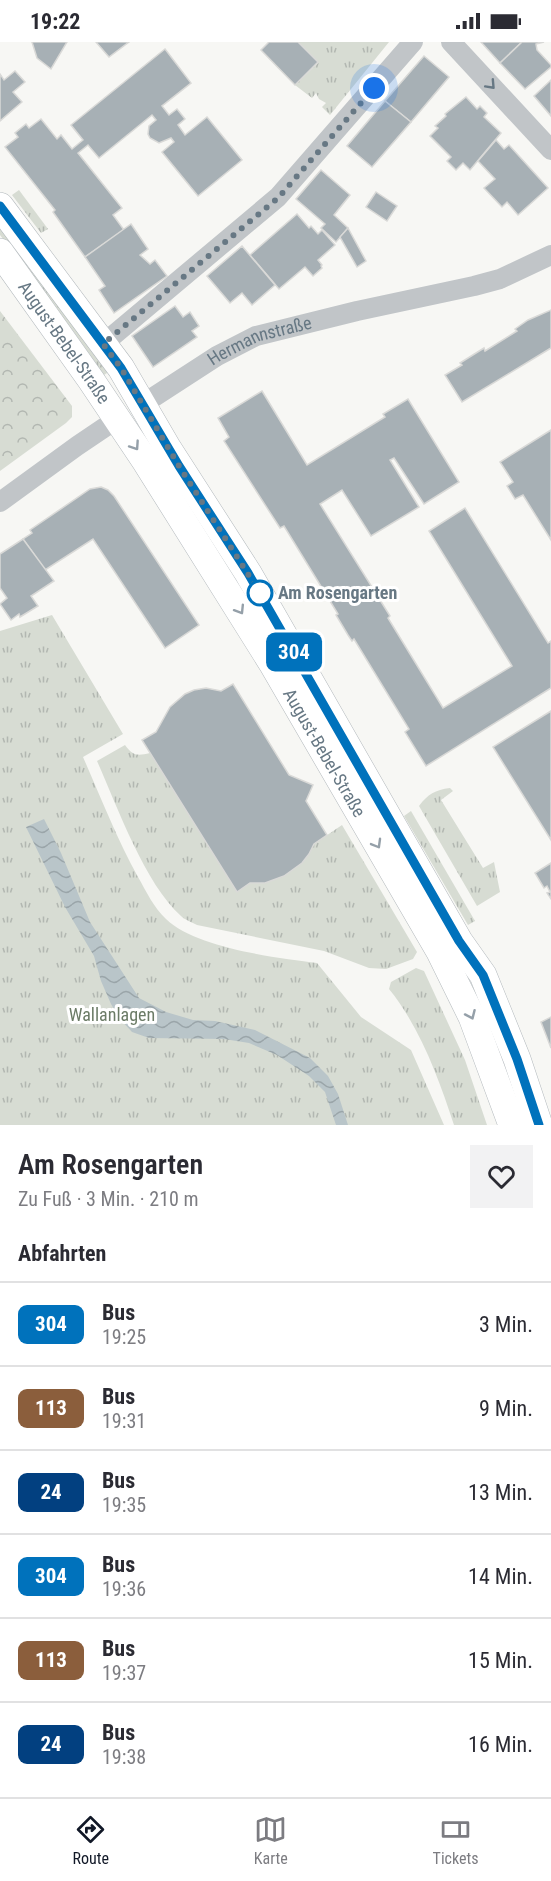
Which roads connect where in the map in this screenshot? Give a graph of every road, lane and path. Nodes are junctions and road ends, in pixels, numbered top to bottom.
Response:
1 (413, 42) edge
2 (451, 42) edge
3 (551, 150) edge
4 (0, 206) edge
5 (0, 252) edge
6 (551, 255) edge
7 (103, 344) junction
8 (142, 404) junction
9 (117, 419) junction
10 (0, 502) edge
11 (512, 1125) edge
12 (539, 1125) edge

1 - 7 street
2 -> 3 street
4 - 7 main road, August-Bebel-Straße
5 - 9 main road, August-Bebel-Straße
6 - 8 street, Hermannstraße
7 - 8 main road, August-Bebel-Straße
8 - 9 main road, Hermannstraße
8 - 12 main road, August-Bebel-Straße
9 - 10 street, Hermannstraße
9 -> 11 main road, August-Bebel-Straße

